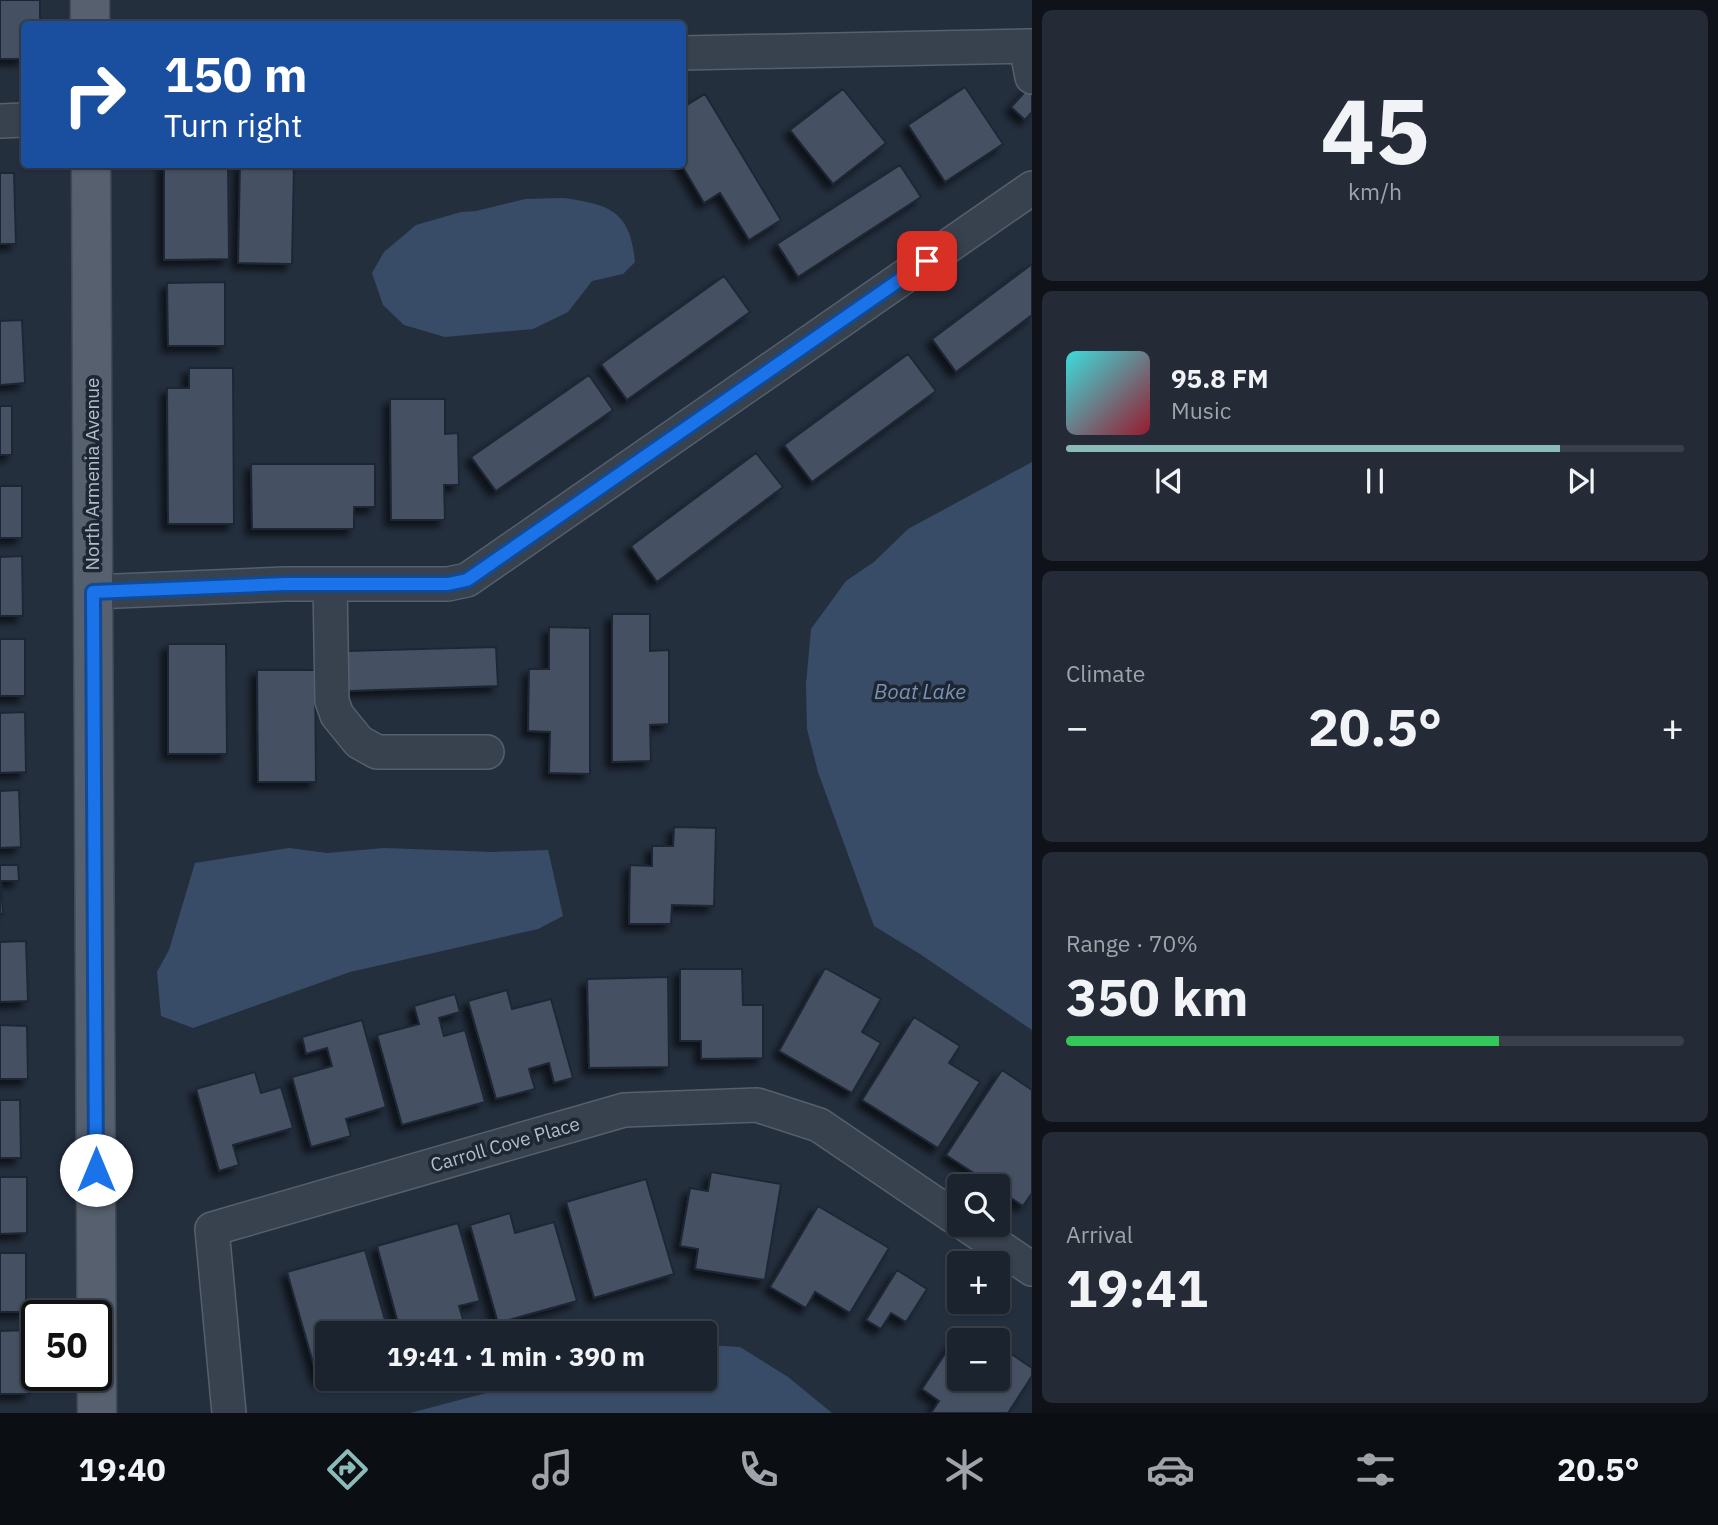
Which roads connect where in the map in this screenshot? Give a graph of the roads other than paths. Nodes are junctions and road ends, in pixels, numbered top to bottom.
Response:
1 (90, 0) edge
2 (90, 21) edge
3 (686, 53) edge
4 (1030, 57) edge
5 (21, 120) edge
6 (0, 121) edge
7 (91, 168) edge
8 (1032, 188) edge
9 (330, 584) junction
10 (93, 592) junction
11 (487, 752) dead end
12 (947, 1212) edge
13 (985, 1237) edge
14 (1032, 1269) edge
15 (97, 1413) edge
16 (229, 1413) edge

1 - 2 main road
3 - 4 street
5 - 6 street
7 - 10 main road, North Armenia Avenue
8 - 9 street
9 - 10 street
9 - 11 street
10 - 15 main road, North Armenia Avenue
12 - 16 street, Carroll Cove Place
13 - 14 street

